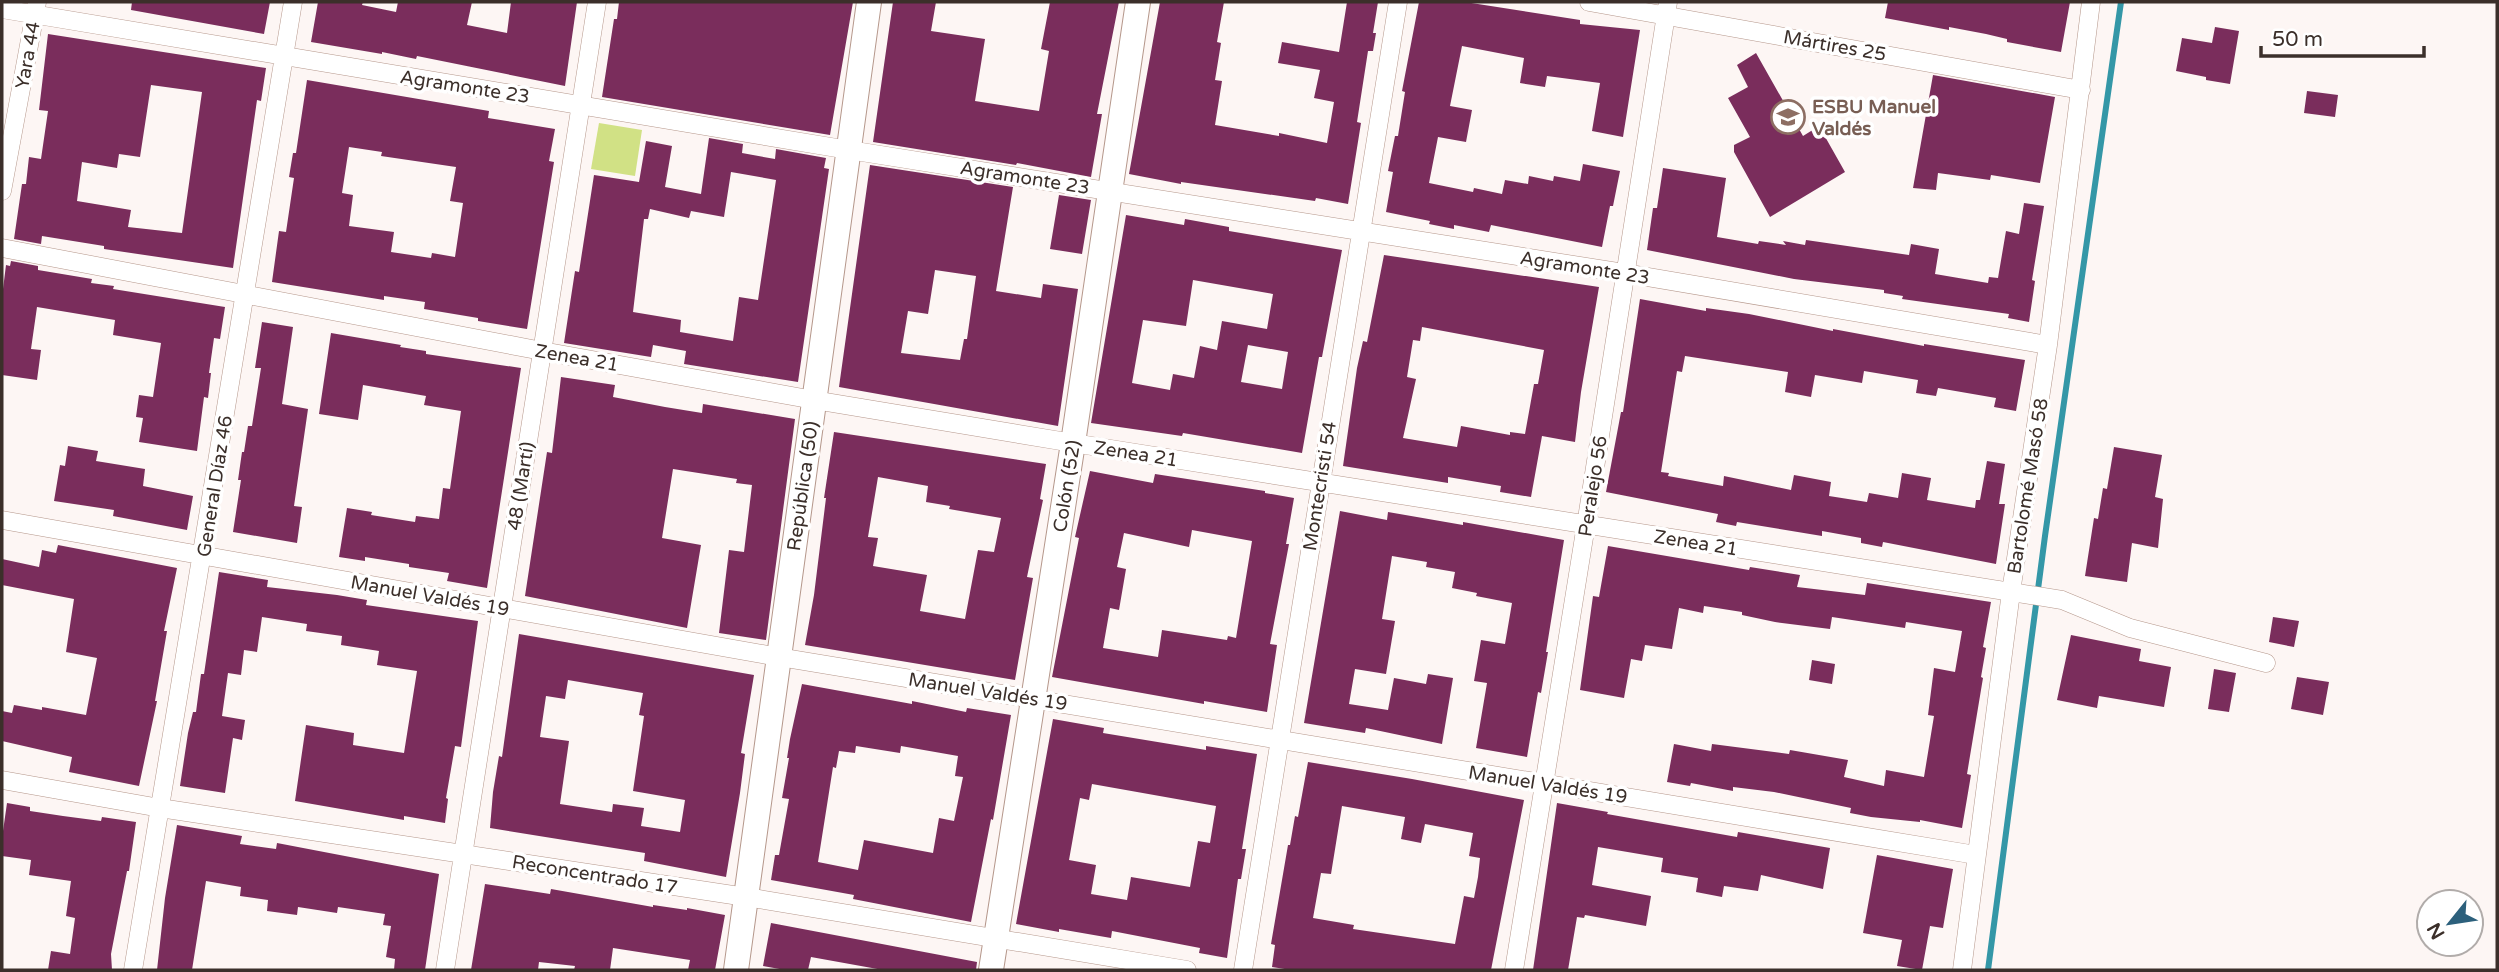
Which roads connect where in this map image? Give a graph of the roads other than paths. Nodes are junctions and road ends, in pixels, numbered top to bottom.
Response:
1 (293, 2) edge
2 (597, 2) edge
3 (869, 2) edge
4 (1138, 2) edge
5 (1398, 2) edge
6 (1589, 2) edge
7 (2091, 2) edge
8 (35, 8) edge
9 (1667, 8) edge
10 (2, 9) edge
11 (284, 56) junction
12 (2081, 90) junction
13 (582, 106) junction
14 (849, 150) junction
15 (1110, 190) junction
16 (2, 191) edge
17 (1360, 231) junction
18 (2, 248) edge
19 (1624, 273) junction
20 (246, 295) junction
21 (2048, 345) junction
22 (542, 351) junction
23 (814, 400) junction
24 (1073, 443) junction
25 (1320, 481) junction
26 (2, 520) edge
27 (1586, 525) junction
28 (203, 555) junction
29 (2011, 592) junction
30 (500, 608) junction
31 (779, 657) junction
32 (2266, 663) dead end
33 (1033, 698) junction
34 (1280, 739) junction
35 (2, 780) edge
36 (1544, 783) junction
37 (159, 808) junction
38 (464, 854) junction
39 (1976, 855) junction
40 (746, 897) junction
41 (995, 939) junction
42 (133, 970) edge
43 (445, 970) edge
44 (736, 970) edge
45 (991, 970) edge
46 (1187, 970) edge
47 (1243, 970) edge
48 (1514, 970) edge
49 (1962, 970) edge

1 - 11 street, General Díaz 46
2 - 13 street, 48 (Martí)
3 - 14 main road, República (50)
4 - 15 main road, Colón (52)
5 - 17 street, Montecristi 54
6 - 9 street, Mártires 25
7 - 12 street, Bartolomé Masó 58
8 - 10 street, Agramonte 23
8 - 11 street, Agramonte 23
8 - 16 street, Yara 44
9 - 12 street, Mártires 25
9 - 19 street, Peralejo 56
11 - 13 street, Agramonte 23
11 - 20 street, General Díaz 46
12 - 21 street, Bartolomé Masó 58
13 - 14 street, Agramonte 23
13 - 22 street, 48 (Martí)
14 - 15 street, Agramonte 23
14 - 23 main road, República (50)
15 - 17 street, Agramonte 23
15 - 24 main road, Colón (52)
17 - 19 street, Agramonte 23
17 - 25 street, Montecristi 54
18 - 20 street, Zenea 21
19 - 21 street, Agramonte 23
19 - 27 street, Peralejo 56
20 - 22 street, Zenea 21
20 - 28 street, General Díaz 46
21 - 29 street, Bartolomé Masó 58
22 - 23 street, Zenea 21
22 - 30 street, 48 (Martí)
23 - 24 street, Zenea 21
23 - 31 main road, República (50)
24 - 25 street, Zenea 21
24 - 33 main road, Colón (52)
25 - 27 street, Zenea 21
25 - 34 street, Montecristi 54
26 - 28 street, Manuel Valdés 19
27 - 29 street, Zenea 21
27 - 36 street, Peralejo 56
28 - 30 street, Manuel Valdés 19
28 - 37 street, General Díaz 46
29 - 32 street, Zenea 21
29 - 39 street, Bartolomé Masó 58
30 - 31 street, Manuel Valdés 19
30 - 38 street, 48 (Martí)
31 - 33 street, Manuel Valdés 19
31 - 40 main road, República (50)
33 - 34 street, Manuel Valdés 19
33 - 41 main road, Colón (52)
34 - 36 street, Manuel Valdés 19
34 - 47 street, Montecristi 54
35 - 37 street, Reconcentrado 17
36 - 39 street, Manuel Valdés 19
36 - 48 street, Peralejo 56
37 - 38 street, Reconcentrado 17
37 - 42 street, General Díaz 46
38 - 40 street, Reconcentrado 17
38 - 43 street, 48 (Martí)
39 - 49 street, Bartolomé Masó 58
40 - 41 street, Reconcentrado 17
40 - 44 main road, República (50)
41 - 45 main road, Colón (52)
41 - 46 street, Reconcentrado 17

